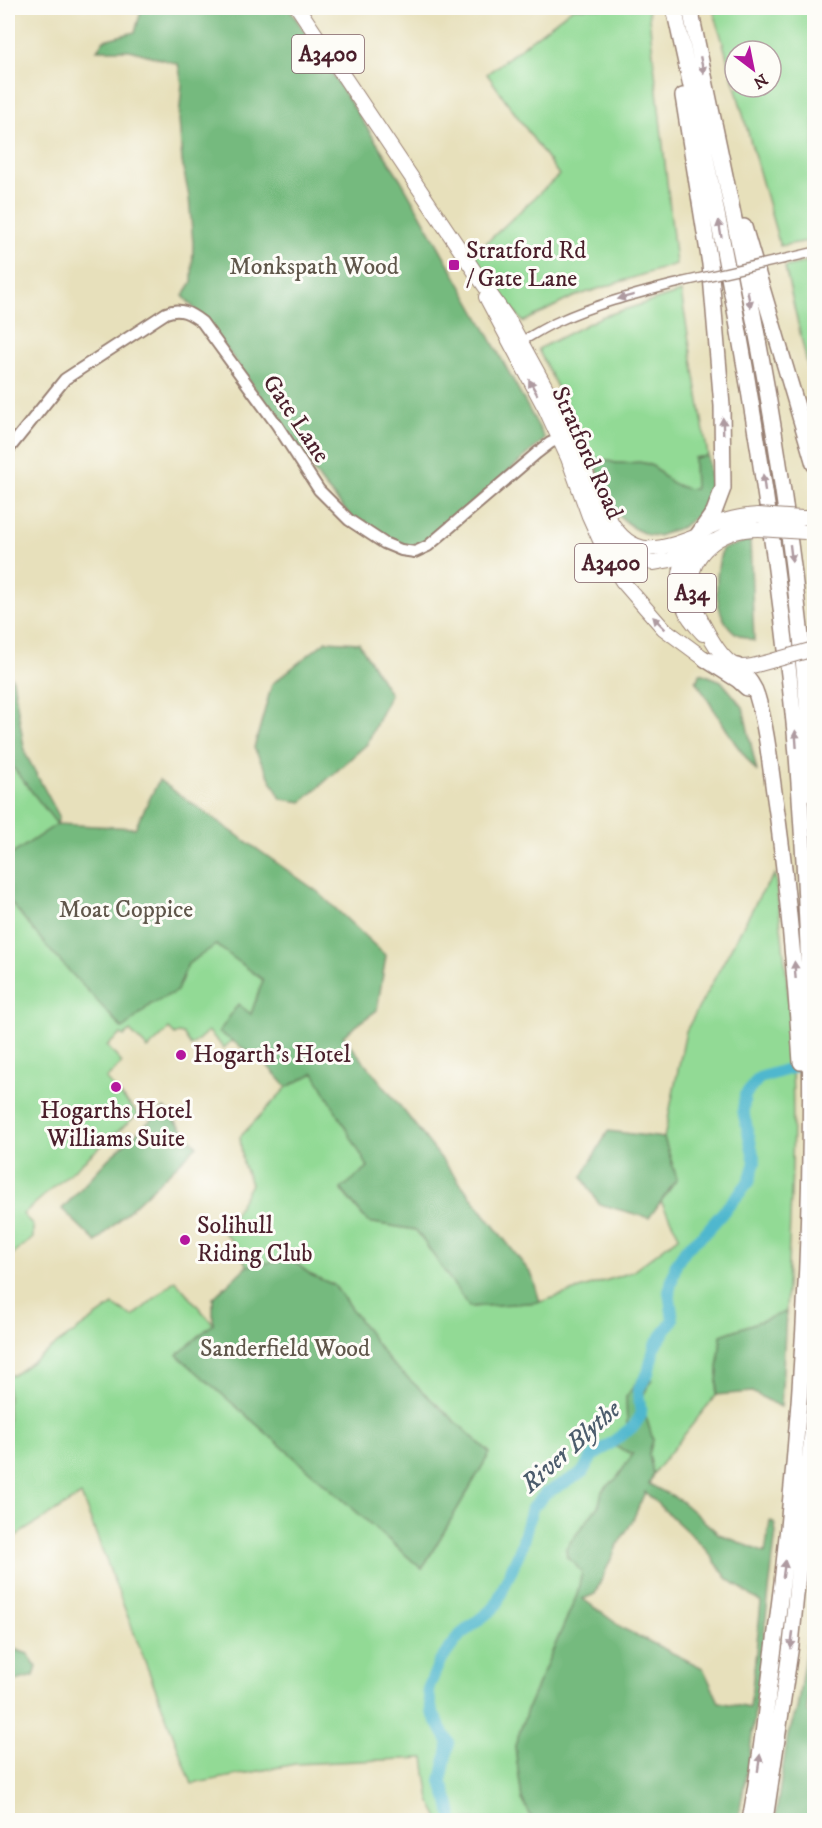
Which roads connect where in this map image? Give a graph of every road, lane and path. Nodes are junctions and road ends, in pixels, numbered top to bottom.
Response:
1 (298, 8) edge
2 (667, 8) edge
3 (674, 8) edge
4 (690, 8) edge
5 (730, 200) junction
6 (814, 252) edge
7 (516, 344) junction
8 (564, 436) junction
9 (807, 436) junction
10 (8, 450) edge
11 (814, 452) edge
12 (814, 464) edge
13 (587, 475) junction
14 (758, 522) junction
15 (809, 525) edge
16 (697, 536) junction
17 (714, 541) junction
18 (686, 553) junction
19 (716, 647) junction
20 (814, 648) edge
21 (705, 659) junction
22 (735, 665) junction
23 (759, 705) junction
24 (814, 796) edge
25 (811, 1196) junction
26 (814, 1414) edge
27 (750, 1821) edge
28 (765, 1821) edge

1 - 7 main road, Stratford Road / A3400
16 -> 2 highway
25 -> 3 highway
4 -> 5 highway
5 - 9 highway
5 -> 24 highway
6 -> 7 street, bridge
7 - 8 main road, Stratford Road / A3400
8 - 10 street, Gate Lane
8 - 13 main road, Stratford Road / A3400
21 -> 8 main road, Stratford Road / A3400
9 - 11 highway
9 - 12 highway
13 - 16 main road
13 - 18 main road, Stratford Road / A3400
14 - 15 main road, bridge
14 - 16 main road
14 - 17 main road, A34
16 - 18 main road
17 - 18 main road, Stratford Road / A3400
17 - 19 main road, A34
18 - 19 main road
19 - 22 main road, A34
20 - 22 main road, Stratford Road, bridge
21 - 22 main road, Stratford Road
21 - 23 highway
22 - 23 highway
25 -> 23 highway
27 -> 25 highway
26 -> 28 highway

